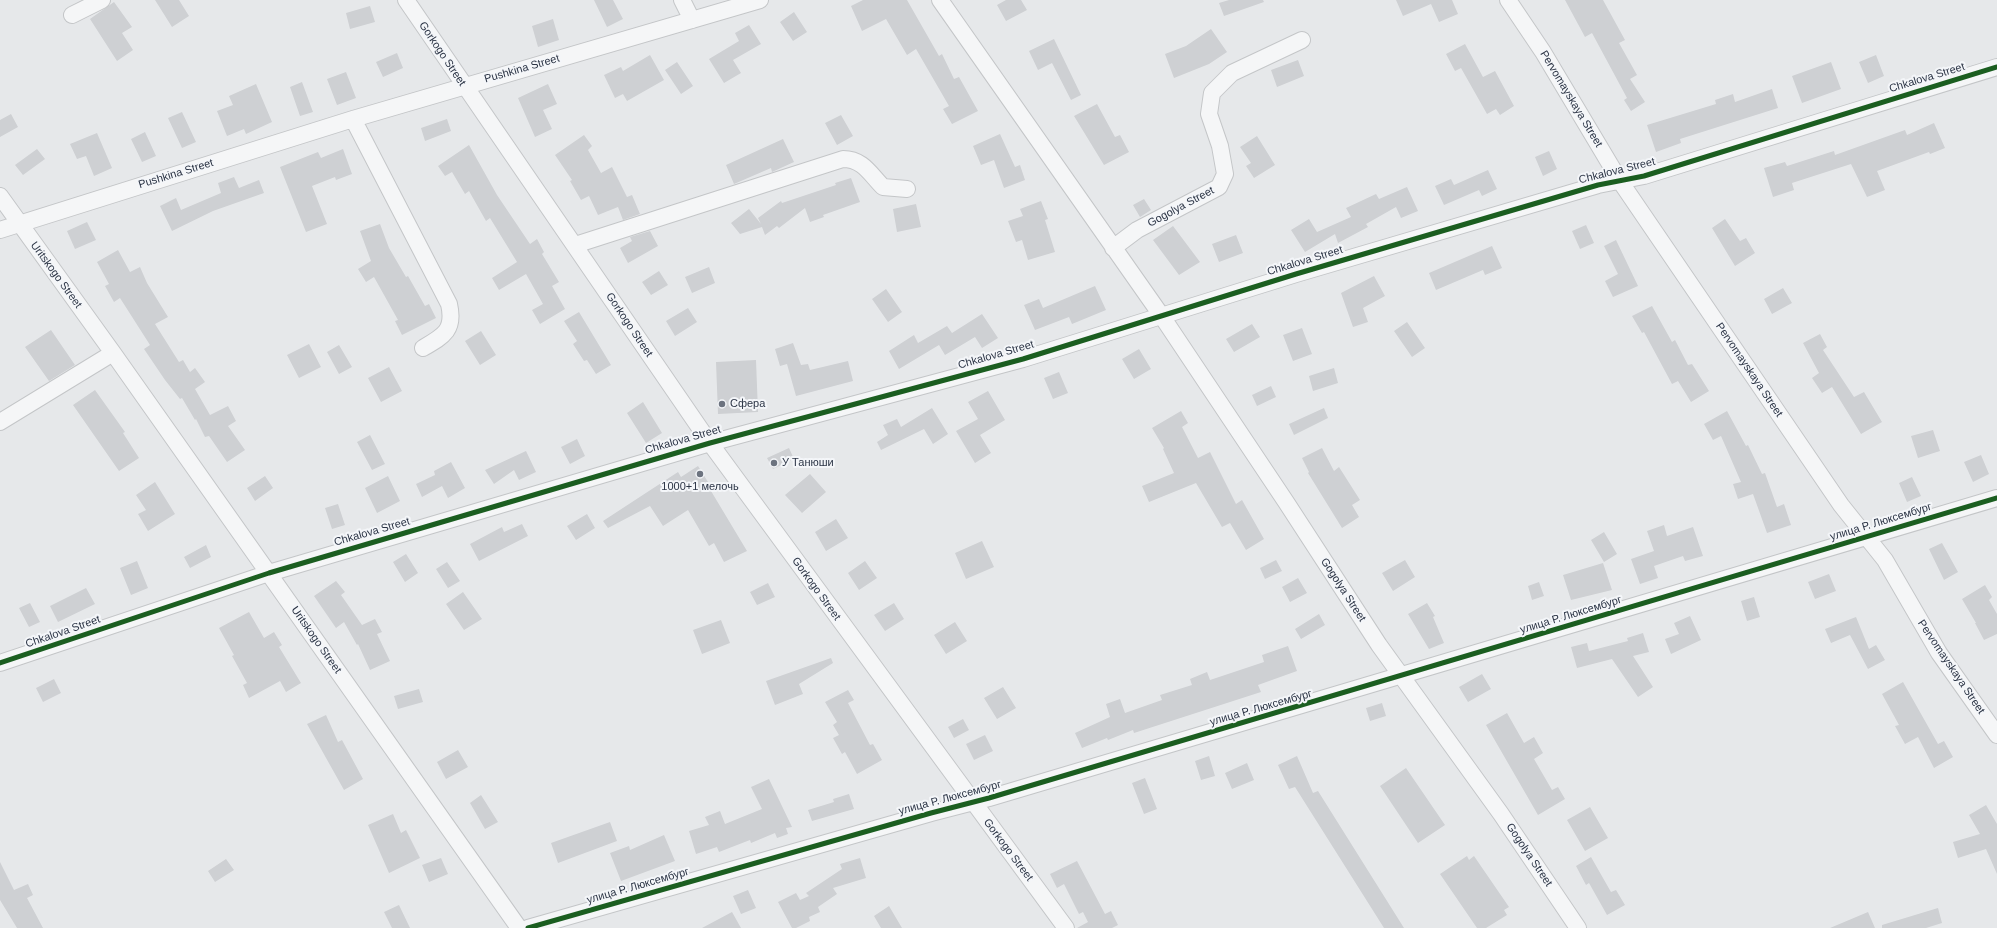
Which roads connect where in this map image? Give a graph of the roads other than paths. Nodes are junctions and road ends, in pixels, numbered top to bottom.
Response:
1 (102, 0) edge
2 (406, 0) edge
3 (682, 0) edge
4 (760, 0) edge
5 (940, 0) edge
6 (1508, 0) edge
7 (72, 15) dead end
8 (692, 20) junction
9 (1302, 40) dead end
10 (1997, 67) edge
11 (464, 86) junction
12 (353, 119) junction
13 (1620, 181) junction
14 (907, 189) dead end
15 (0, 196) edge
16 (19, 224) junction
17 (0, 230) edge
18 (575, 245) junction
19 (1114, 248) junction
20 (1161, 315) junction
21 (423, 348) dead end
22 (113, 353) junction
23 (0, 422) edge
24 (710, 443) junction
25 (1997, 498) edge
26 (1865, 537) junction
27 (269, 573) junction
28 (0, 664) edge
29 (1403, 676) junction
30 (1997, 735) edge
31 (972, 802) junction
32 (519, 928) edge
33 (528, 928) edge
34 (1066, 928) edge
35 (1578, 928) edge

1 - 7 street
2 - 11 street, Gorkogo Street
3 - 8 street
4 - 8 street, Pushkina Street
5 - 19 street, Gogolya Street
6 - 13 street, Pervomayskaya Street
8 - 11 street, Pushkina Street
9 - 19 street, Gogolya Street
10 - 13 street, Chkalova Street
11 - 12 street, Pushkina Street
11 - 18 street, Gorkogo Street
12 - 16 street, Pushkina Street
12 - 21 street
13 - 20 street, Chkalova Street
13 - 26 street, Pervomayskaya Street
14 - 18 street
15 - 16 street, Uritskogo Street
16 - 17 street, Pushkina Street
16 - 22 street, Uritskogo Street
18 - 24 street, Gorkogo Street
19 - 20 street, Gogolya Street
20 - 24 street, Chkalova Street
20 - 29 street, Gogolya Street
22 - 23 street
22 - 27 street, Uritskogo Street
24 - 27 street, Chkalova Street
24 - 31 street, Gorkogo Street
25 - 26 street, улица Р. Люксембург
26 - 29 street, улица Р. Люксембург
26 - 30 street, Pervomayskaya Street
27 - 28 street, Chkalova Street
27 - 32 street, Uritskogo Street
29 - 31 street, улица Р. Люксембург
29 - 35 street, Gogolya Street
31 - 33 street, улица Р. Люксембург
31 - 34 street, Gorkogo Street

